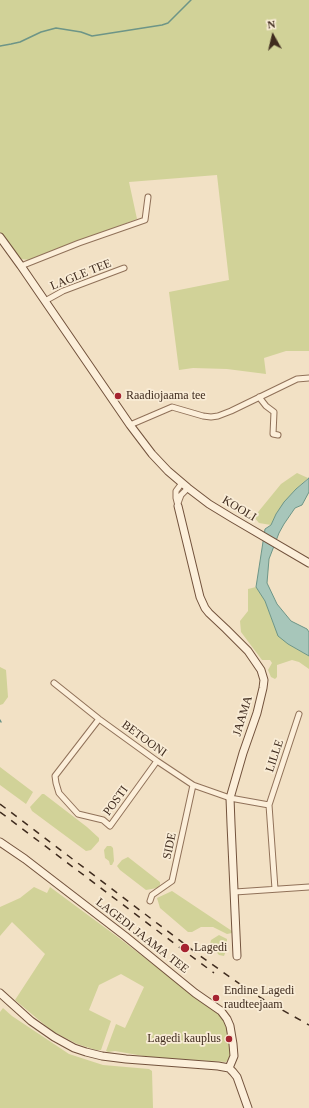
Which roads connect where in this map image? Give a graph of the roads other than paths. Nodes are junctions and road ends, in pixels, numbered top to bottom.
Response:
1 (148, 197) dead end
2 (0, 238) edge
3 (21, 266) junction
4 (124, 268) dead end
5 (45, 301) junction
6 (309, 378) edge
7 (259, 397) junction
8 (130, 425) junction
9 (278, 435) dead end
10 (182, 483) junction
11 (188, 488) junction
12 (178, 506) junction
13 (309, 563) edge
14 (54, 683) dead end
15 (299, 714) dead end
16 (99, 719) junction
17 (157, 761) junction
18 (193, 785) junction
19 (230, 798) junction
20 (270, 805) junction
21 (0, 842) edge
22 (309, 887) edge
23 (275, 889) junction
24 (235, 892) junction
25 (150, 901) dead end
26 (237, 956) dead end
27 (0, 992) edge
28 (229, 1068) junction
29 (248, 1108) edge

1 - 3 street
2 - 3 street, KOOLI
3 - 5 street, KOOLI
4 - 5 street, LAGLE TEE
5 - 8 street, KOOLI
6 - 7 street
7 - 8 street
7 - 9 street
8 - 10 street, KOOLI
10 - 11 street, KOOLI
10 - 12 street, JAAMA
11 - 12 street
11 - 13 street, KOOLI
12 - 19 street, JAAMA
14 - 16 street, BETOONI
15 - 20 street, LILLE
16 - 17 street, BETOONI
16 - 17 street, POSTI
17 - 18 street, BETOONI
18 - 19 street, BETOONI
18 - 25 street, SIDE
19 - 20 street
19 - 24 street, JAAMA
20 - 23 street, LILLE
21 - 28 street, LAGEDI JAAMA TEE
22 - 23 street
23 - 24 street
24 - 26 street, JAAMA
27 - 28 street
28 - 29 street

